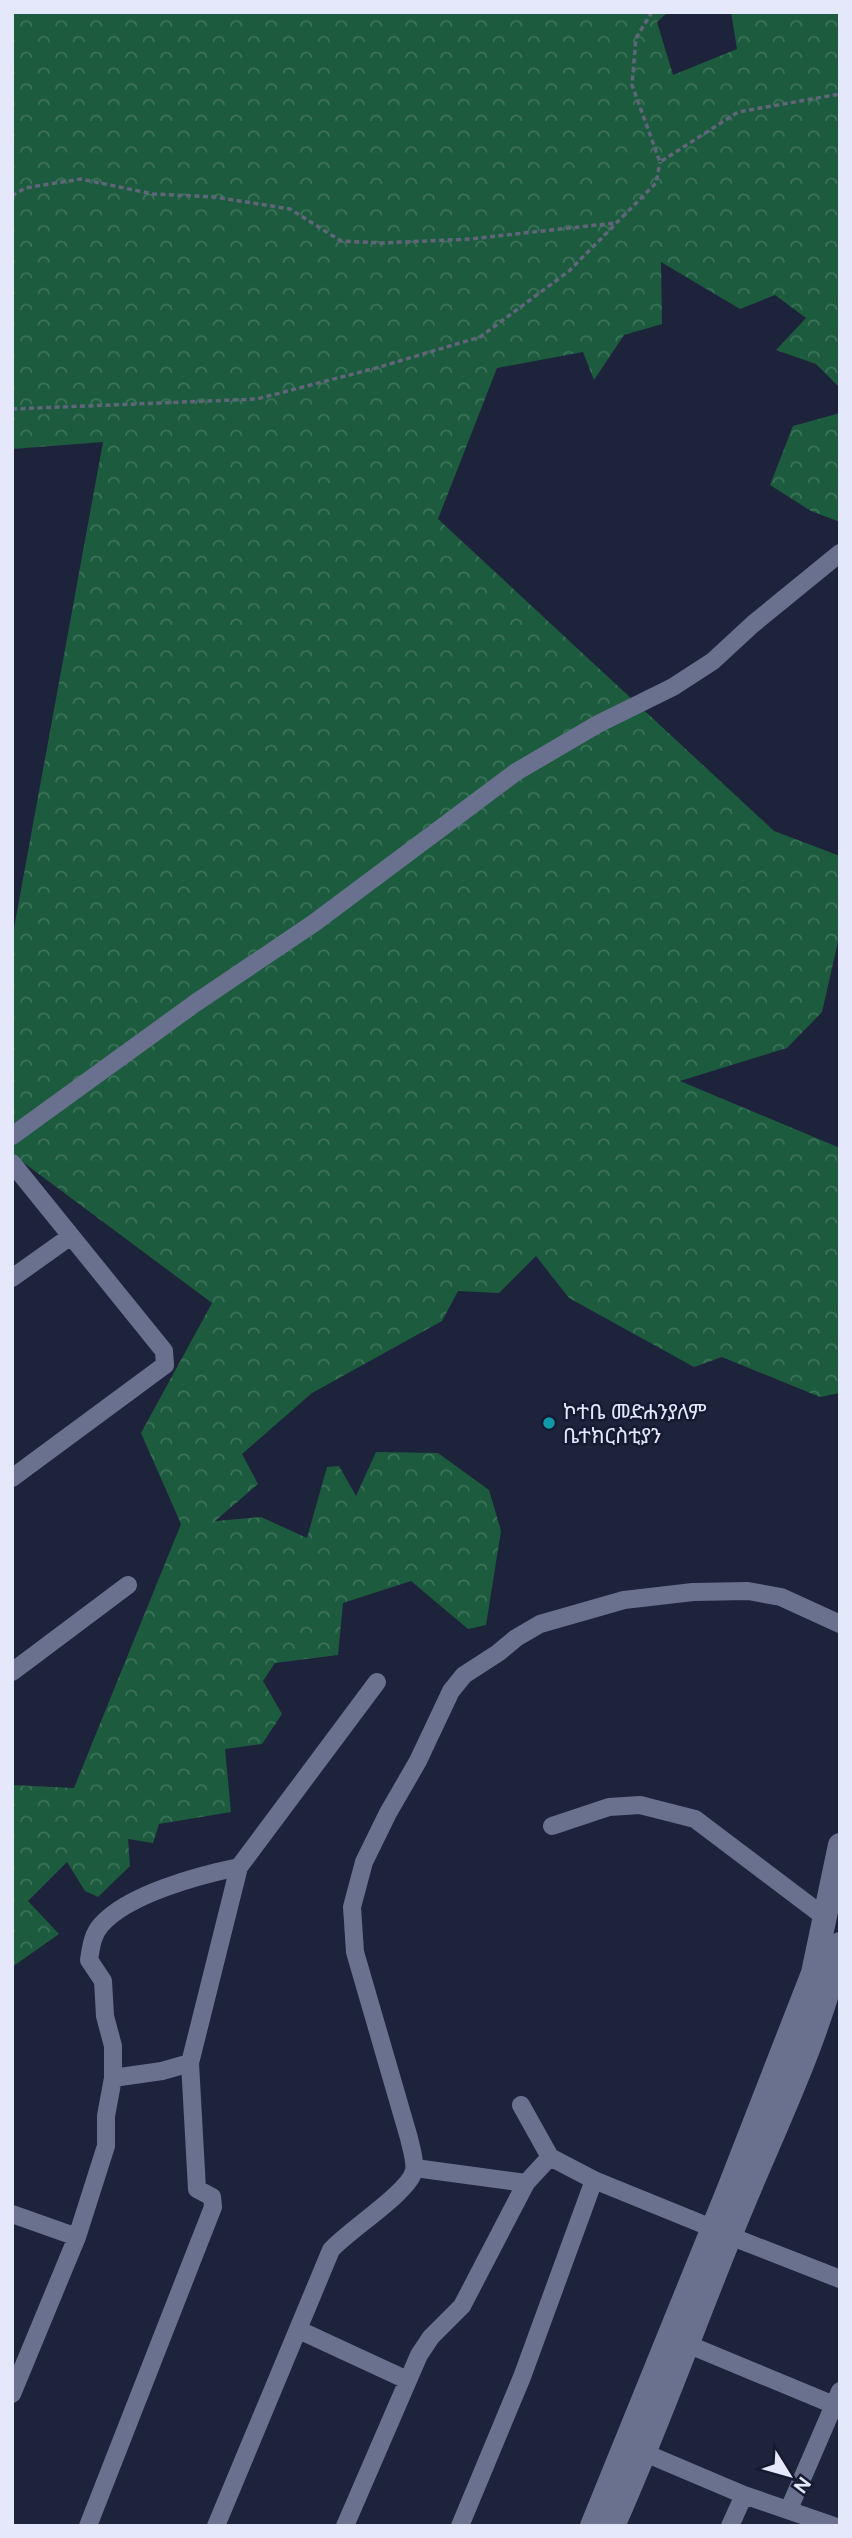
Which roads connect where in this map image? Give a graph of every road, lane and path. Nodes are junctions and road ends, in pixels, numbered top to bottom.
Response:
1 (652, 12) edge
2 (840, 93) edge
3 (660, 162) junction
4 (12, 196) edge
5 (617, 223) junction
6 (12, 409) edge
7 (840, 553) edge
8 (12, 1136) edge
9 (12, 1163) edge
10 (71, 1236) junction
11 (12, 1278) edge
12 (12, 1478) edge
13 (128, 1585) dead end
14 (840, 1624) edge
15 (12, 1672) edge
16 (377, 1682) dead end
17 (552, 1826) dead end
18 (840, 1845) edge
19 (239, 1867) junction
20 (826, 1918) junction
21 (833, 1958) edge
22 (190, 2063) junction
23 (113, 2078) junction
24 (522, 2105) dead end
25 (550, 2157) junction
26 (415, 2168) junction
27 (594, 2180) junction
28 (526, 2183) junction
29 (12, 2214) edge
30 (721, 2232) junction
31 (77, 2237) junction
32 (840, 2279) edge
33 (299, 2330) junction
34 (687, 2344) junction
35 (407, 2380) junction
36 (12, 2394) edge
37 (837, 2398) edge
38 (636, 2447) junction
39 (744, 2495) junction
40 (789, 2509) junction
41 (88, 2526) edge
42 (216, 2526) edge
43 (345, 2526) edge
44 (460, 2526) edge
45 (592, 2526) edge
46 (613, 2526) edge
47 (730, 2526) edge
48 (834, 2526) edge

1 - 3 path
2 - 3 path
3 - 5 path
4 - 5 path
5 - 6 path
7 - 8 street
9 - 10 street
10 - 11 street
10 - 12 street
13 - 15 street
14 - 26 street
16 - 19 street
17 - 20 street
18 - 20 main road
19 - 22 street
19 - 23 street
20 - 21 main road
21 - 30 main road
22 - 23 street
22 - 41 street
23 - 31 street
24 - 25 street
25 - 27 street
25 - 28 street
26 - 28 street
26 - 33 street
27 - 30 street
27 - 44 street
28 - 35 street
29 - 31 street
30 - 32 street
30 - 34 main road
30 - 38 main road
31 - 36 street
33 - 35 street
33 - 42 street
34 - 37 street
34 - 38 main road
35 - 43 street
37 - 40 street
38 - 39 street
38 - 45 main road
38 - 46 main road
39 - 40 street
39 - 47 street
40 - 48 street

